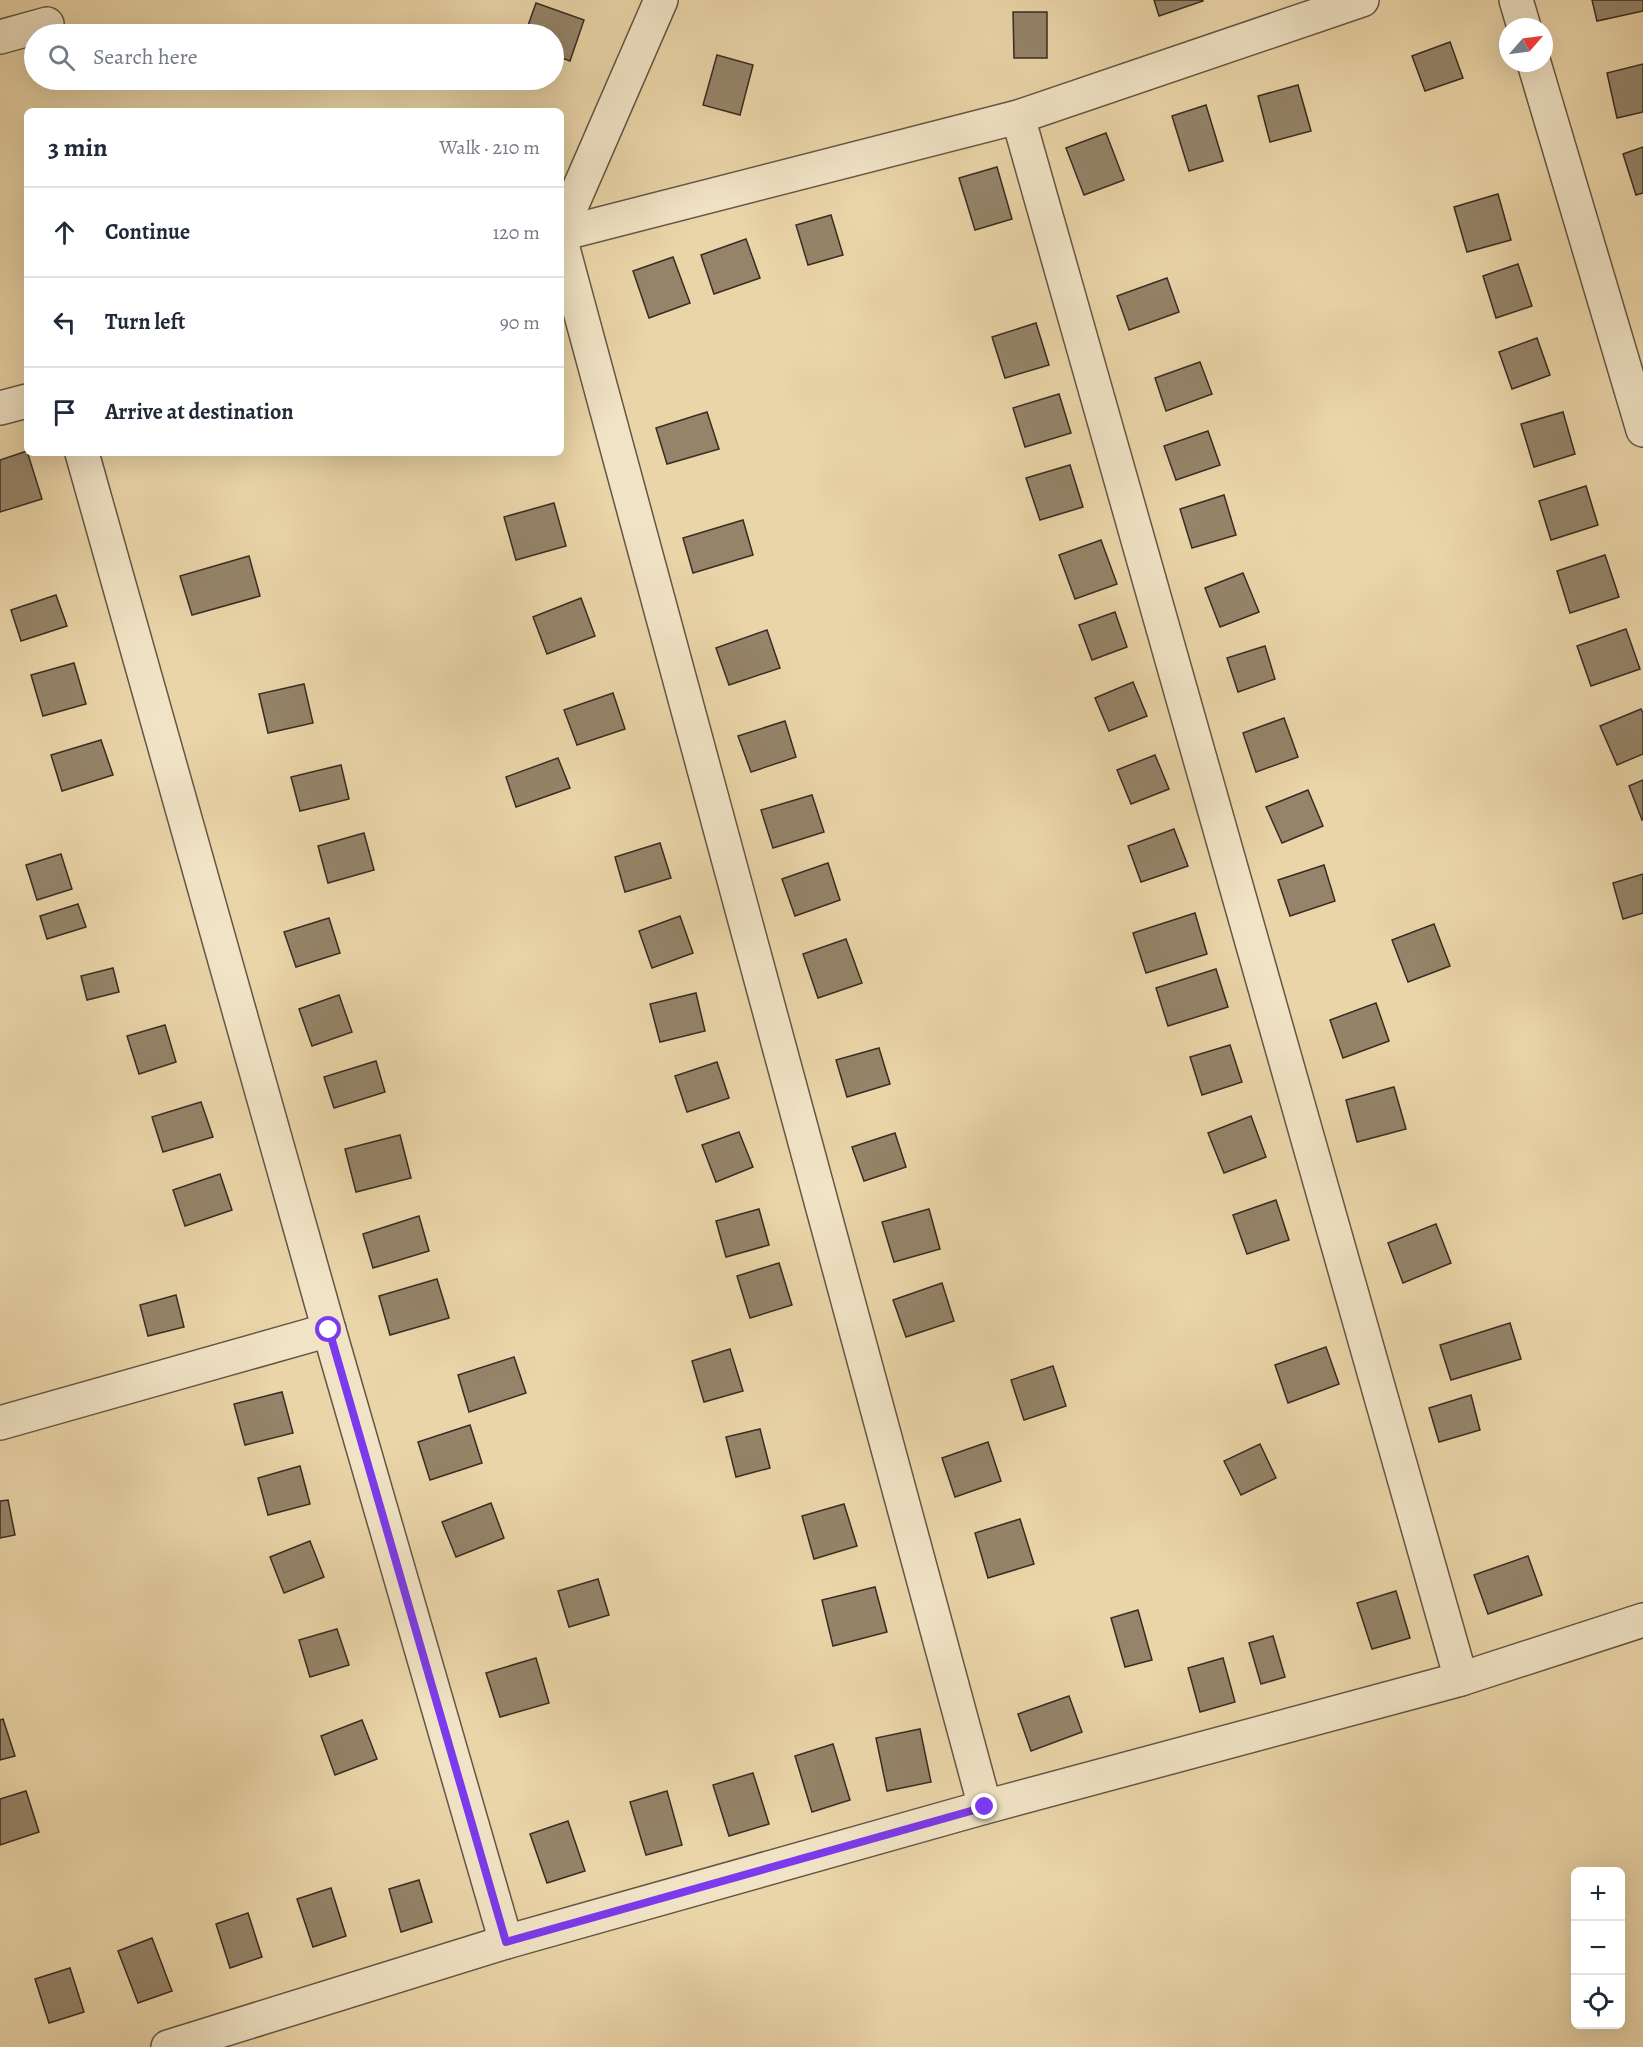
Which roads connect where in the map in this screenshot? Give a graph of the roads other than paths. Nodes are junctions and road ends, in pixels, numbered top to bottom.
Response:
1 (661, 0) edge
2 (1362, 0) edge
3 (1516, 0) edge
4 (1521, 18) edge
5 (24, 30) edge
6 (0, 37) edge
7 (1537, 72) edge
8 (1018, 117) junction
9 (564, 225) edge
10 (564, 231) edge
11 (564, 252) edge
12 (24, 402) edge
13 (0, 408) edge
14 (1643, 430) edge
15 (83, 456) edge
16 (329, 1330) junction
17 (0, 1423) edge
18 (1643, 1620) edge
19 (1461, 1679) junction
20 (985, 1807) junction
21 (506, 1942) junction
22 (168, 2047) edge

1 - 9 street
2 - 8 street
3 - 4 street
5 - 6 street
7 - 14 street
8 - 10 street
8 - 19 street
11 - 20 street
12 - 13 street
15 - 16 street
16 - 17 street
16 - 21 street
18 - 19 street
19 - 20 street
20 - 21 street
21 - 22 street

